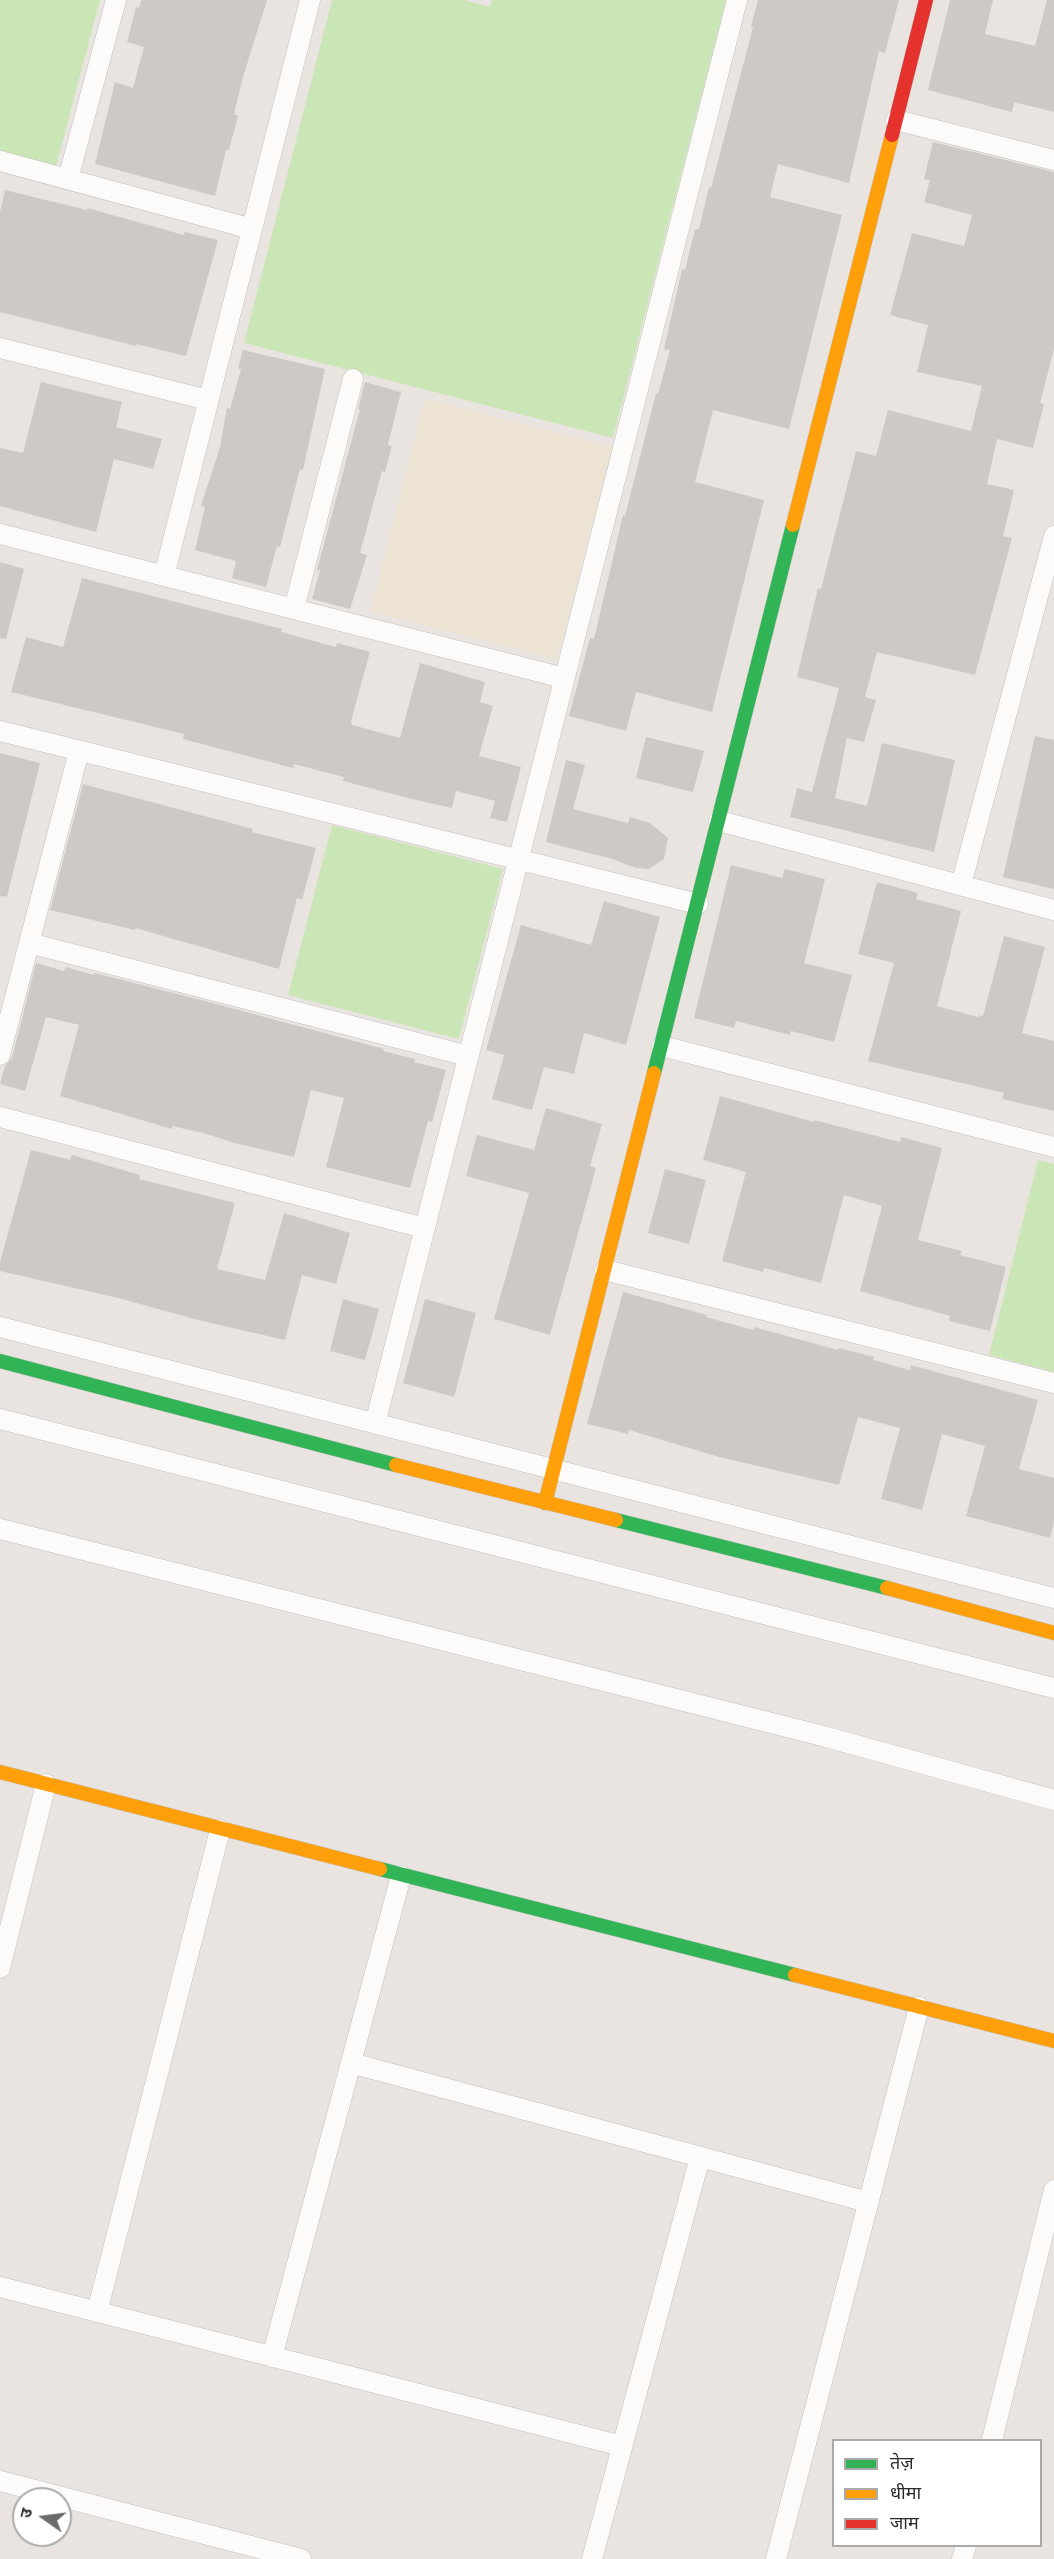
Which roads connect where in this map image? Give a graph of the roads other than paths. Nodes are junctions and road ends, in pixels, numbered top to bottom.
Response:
1 (116, 0) edge
2 (310, 0) edge
3 (736, 0) edge
4 (927, 0) edge
5 (896, 120) junction
6 (1054, 160) edge
7 (0, 161) edge
8 (68, 179) junction
9 (252, 229) junction
10 (0, 348) edge
11 (353, 379) dead end
12 (208, 400) junction
13 (0, 534) edge
14 (1054, 536) edge
15 (164, 576) junction
16 (294, 609) junction
17 (564, 678) junction
18 (0, 731) edge
19 (79, 751) junction
20 (719, 821) junction
21 (518, 859) junction
22 (961, 885) junction
23 (698, 904) junction
24 (1054, 910) edge
25 (29, 943) junction
26 (662, 1046) junction
27 (0, 1055) edge
28 (468, 1056) junction
29 (0, 1117) edge
30 (1054, 1147) edge
31 (424, 1228) junction
32 (605, 1270) junction
33 (0, 1327) edge
34 (0, 1361) edge
35 (1054, 1383) edge
36 (0, 1419) edge
37 (375, 1424) junction
38 (555, 1470) junction
39 (545, 1503) junction
40 (0, 1529) edge
41 (1054, 1598) edge
42 (1054, 1633) edge
43 (1054, 1688) edge
44 (0, 1772) edge
45 (46, 1784) junction
46 (1054, 1800) edge
47 (220, 1830) junction
48 (401, 1876) junction
49 (0, 1968) edge
50 (919, 2007) junction
51 (1054, 2041) edge
52 (351, 2063) junction
53 (700, 2157) junction
54 (1054, 2190) edge
55 (868, 2202) junction
56 (0, 2287) edge
57 (98, 2312) junction
58 (272, 2357) junction
59 (992, 2439) edge
60 (622, 2446) junction
61 (0, 2481) edge
62 (301, 2559) edge
63 (592, 2559) edge
64 (776, 2559) edge

1 - 8 street
2 - 9 street
3 - 17 street
4 - 5 street
5 - 6 street
5 - 20 street
7 - 8 street
8 - 9 street
9 - 12 street
10 - 12 street
11 - 16 street
12 - 15 street
13 - 15 street
14 - 22 street
15 - 16 street
16 - 17 street
17 - 21 street
18 - 19 street
19 - 21 street
19 - 25 street
20 - 22 street
20 - 23 street
21 - 23 street
21 - 28 street
22 - 24 street
23 - 26 street
25 - 27 street
25 - 28 street
26 - 30 street
26 - 32 street
28 - 31 street
29 - 31 street
31 - 37 street
32 - 35 street
32 - 38 street
33 - 37 street
34 - 39 street
36 - 43 street
37 - 38 street
38 - 39 street
38 - 41 street
39 - 42 street
40 - 46 street
44 - 45 street
45 - 47 street
45 - 49 street
47 - 48 street
47 - 57 street
48 - 50 street
48 - 52 street
50 - 51 street
50 - 55 street
52 - 53 street
52 - 58 street
53 - 55 street
53 - 60 street
54 - 59 street
55 - 64 street
56 - 57 street
57 - 58 street
58 - 60 street
60 - 63 street
61 - 62 street

